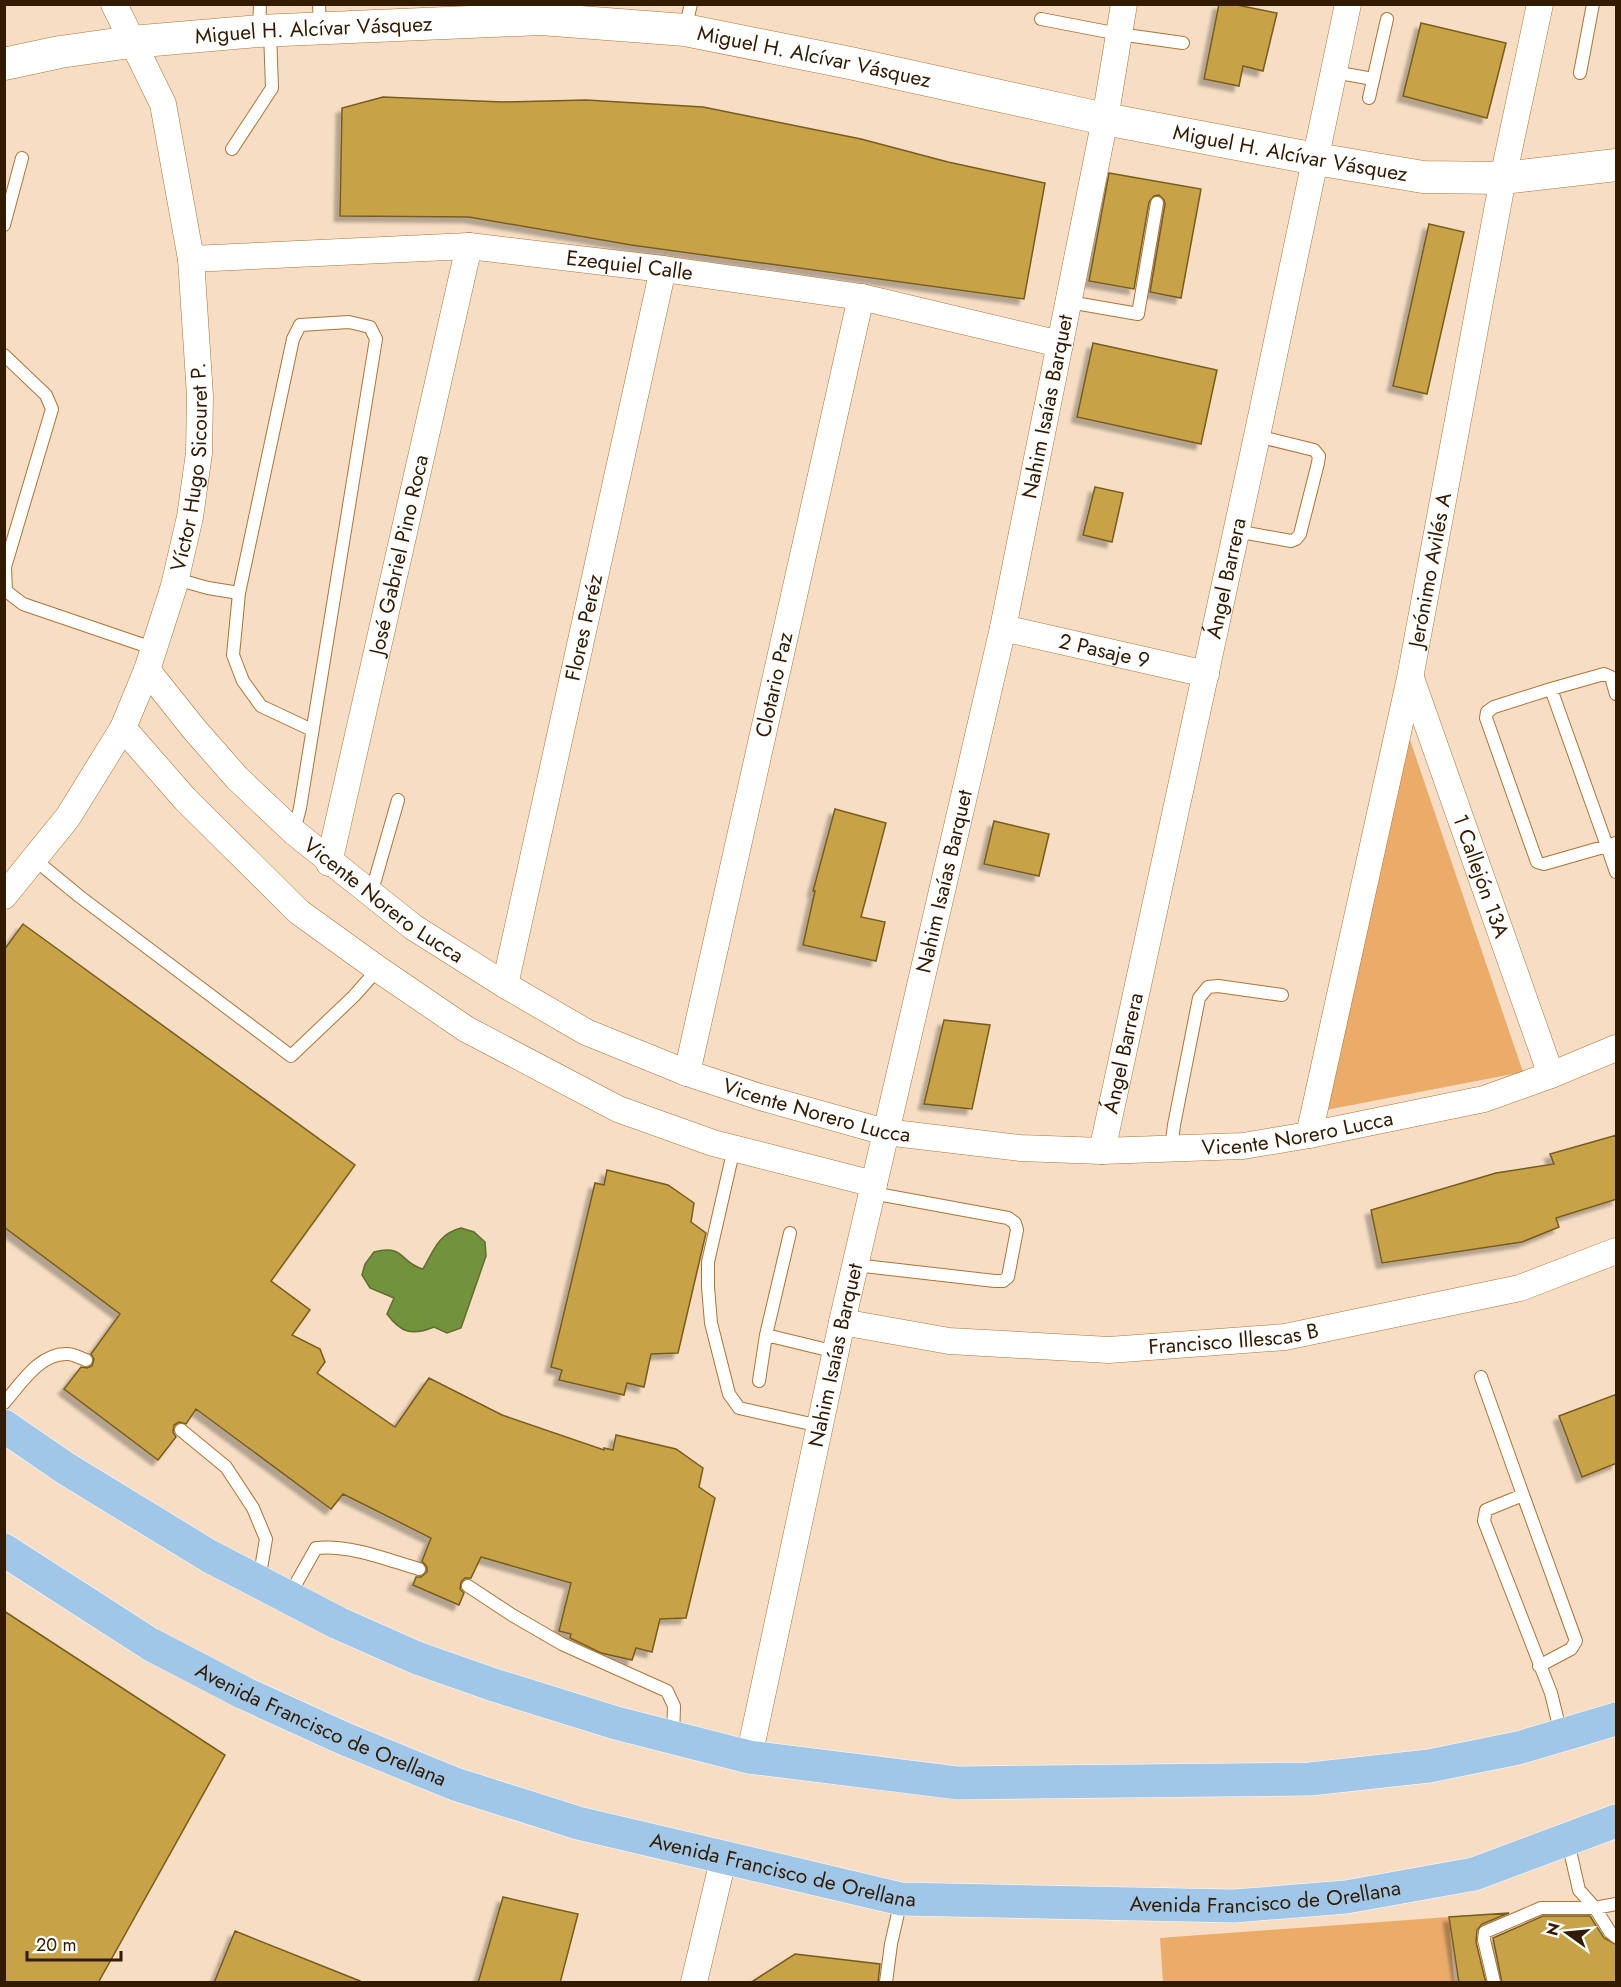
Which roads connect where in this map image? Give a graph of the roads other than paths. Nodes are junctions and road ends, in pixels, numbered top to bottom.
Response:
1 (114, 4) edge
2 (1124, 4) edge
3 (1348, 4) edge
4 (1540, 4) edge
5 (1593, 4) edge
6 (542, 12) edge
7 (320, 16) edge
8 (688, 17) edge
9 (1387, 18) dead end
10 (1041, 19) dead end
11 (263, 22) edge
12 (1119, 34) junction
13 (131, 42) junction
14 (1183, 43) dead end
15 (4, 64) edge
16 (1334, 72) junction
17 (1580, 73) dead end
18 (1373, 79) junction
19 (1369, 98) dead end
20 (1105, 119) junction
21 (232, 149) dead end
22 (22, 158) dead end
23 (1316, 159) junction
24 (1617, 165) edge
25 (1503, 178) junction
26 (1157, 203) dead end
27 (4, 225) edge
28 (469, 246) junction
29 (191, 259) junction
30 (663, 269) junction
31 (861, 297) junction
32 (1069, 302) junction
33 (1060, 344) junction
34 (4, 355) edge
35 (1257, 436) junction
36 (1236, 531) junction
37 (176, 579) junction
38 (239, 593) junction
39 (1003, 628) junction
40 (151, 659) junction
41 (1206, 674) junction
42 (1410, 678) junction
43 (1551, 690) junction
44 (1617, 694) edge
45 (123, 728) junction
46 (312, 730) junction
47 (398, 800) dead end
48 (294, 832) junction
49 (1612, 844) edge
50 (34, 859) junction
51 (329, 862) junction
52 (1617, 872) edge
53 (371, 894) junction
54 (4, 896) edge
55 (378, 969) junction
56 (505, 985) junction
57 (1282, 995) dead end
58 (1617, 1048) edge
59 (687, 1073) junction
60 (1551, 1075) junction
61 (885, 1132) junction
62 (1309, 1135) junction
63 (734, 1148) junction
64 (1171, 1149) junction
65 (1102, 1151) junction
66 (873, 1189) junction
67 (790, 1233) dead end
68 (1617, 1251) edge
69 (855, 1265) junction
70 (842, 1322) junction
71 (766, 1335) junction
72 (836, 1352) junction
73 (86, 1360) dead end
74 (1481, 1377) dead end
75 (759, 1381) dead end
76 (4, 1403) edge
77 (4, 1426) edge
78 (820, 1426) junction
79 (182, 1430) dead end
80 (1523, 1495) junction
81 (4, 1550) edge
82 (419, 1569) dead end
83 (258, 1582) junction
84 (468, 1586) dead end
85 (288, 1597) junction
86 (1539, 1666) junction
87 (1617, 1719) edge
88 (1562, 1735) junction
89 (673, 1738) junction
90 (750, 1756) junction
91 (1617, 1821) edge
92 (1567, 1839) junction
93 (724, 1856) junction
94 (901, 1899) junction
95 (1617, 1904) edge
96 (1595, 1908) junction
97 (1617, 1936) edge
98 (694, 1983) edge
99 (886, 1983) edge
100 (1494, 1983) edge

1 - 13 street, Víctor Hugo Sicouret P.
2 - 12 street, Nahim Isaías Barquet
3 - 16 street, Ángel Barrera
4 - 25 street, Jerónimo Avilés A
5 - 17 lane
6 - 7 street, Miguel H. Alcívar Vásquez
6 - 8 street, Miguel H. Alcívar Vásquez
7 - 11 street, Miguel H. Alcívar Vásquez
8 - 20 street, Miguel H. Alcívar Vásquez
9 - 18 lane
10 - 12 lane
11 - 13 street, Miguel H. Alcívar Vásquez
11 - 21 lane
12 - 14 lane
12 - 20 street, Nahim Isaías Barquet
13 - 15 street, Miguel H. Alcívar Vásquez
13 - 29 street, Víctor Hugo Sicouret P.
16 - 18 lane
16 - 23 street, Ángel Barrera
18 - 19 lane
20 - 23 street, Miguel H. Alcívar Vásquez
20 - 32 street, Nahim Isaías Barquet
22 - 27 lane
23 - 25 street, Miguel H. Alcívar Vásquez
23 - 35 street, Ángel Barrera
24 - 25 street, Miguel H. Alcívar Vásquez
25 - 42 street, Jerónimo Avilés A
26 - 32 lane
28 - 29 street, Ezequiel Calle
28 - 30 street, Ezequiel Calle
28 - 51 street, José Gabriel Pino Roca
29 - 37 street, Víctor Hugo Sicouret P.
30 - 31 street, Ezequiel Calle
30 - 56 street, Flores Peréz
31 - 33 street, Ezequiel Calle
31 - 59 street, Clotario Paz
32 - 33 street, Nahim Isaías Barquet
33 - 39 street, Nahim Isaías Barquet
34 - 40 lane
35 - 36 street, Ángel Barrera
35 - 36 lane
36 - 41 street, Ángel Barrera
37 - 38 lane
37 - 40 street, Víctor Hugo Sicouret P.
38 - 46 lane
38 - 46 lane
39 - 41 street, 2 Pasaje 9
39 - 61 street, Nahim Isaías Barquet
40 - 45 street, Víctor Hugo Sicouret P.
40 - 48 street, Vicente Norero Lucca
41 - 65 street, Ángel Barrera
42 - 60 street, 1 Callejón 13A
42 - 62 street, Jerónimo Avilés A
43 - 44 lane
43 - 49 lane
43 - 49 lane
45 - 50 street, Víctor Hugo Sicouret P.
45 - 55 street
46 - 48 lane
47 - 53 lane
48 - 51 street, Vicente Norero Lucca
49 - 52 lane
50 - 54 street, Víctor Hugo Sicouret P.
50 - 55 lane
51 - 53 street, Vicente Norero Lucca
53 - 56 street, Vicente Norero Lucca
55 - 63 street
56 - 59 street, Vicente Norero Lucca
57 - 64 lane
58 - 60 street, Vicente Norero Lucca
59 - 61 street, Vicente Norero Lucca
60 - 62 street, Vicente Norero Lucca
61 - 65 street, Vicente Norero Lucca
61 - 66 street, Nahim Isaías Barquet
62 - 64 street, Vicente Norero Lucca
63 - 66 street
63 - 78 lane
64 - 65 street, Vicente Norero Lucca
66 - 69 street, Nahim Isaías Barquet
66 - 69 lane
67 - 71 lane
68 - 70 street, Francisco Illescas B
69 - 70 street, Nahim Isaías Barquet
70 - 72 street, Nahim Isaías Barquet
71 - 72 lane
71 - 75 lane
72 - 78 street, Nahim Isaías Barquet
73 - 76 lane
74 - 80 lane
77 - 83 main road
78 - 90 street, Nahim Isaías Barquet
79 - 83 lane
80 - 86 lane
80 - 86 lane
81 - 93 main road, Avenida Francisco de Orellana
82 - 85 lane
83 - 85 main road
84 - 89 lane
85 - 89 main road
86 - 88 lane
87 - 88 main road
88 - 90 main road
89 - 90 main road
91 - 92 main road, Avenida Francisco de Orellana
92 - 94 main road, Avenida Francisco de Orellana
92 - 96 lane
93 - 94 main road, Avenida Francisco de Orellana
93 - 98 street
94 - 99 lane
95 - 96 lane
96 - 97 lane
96 - 100 lane

